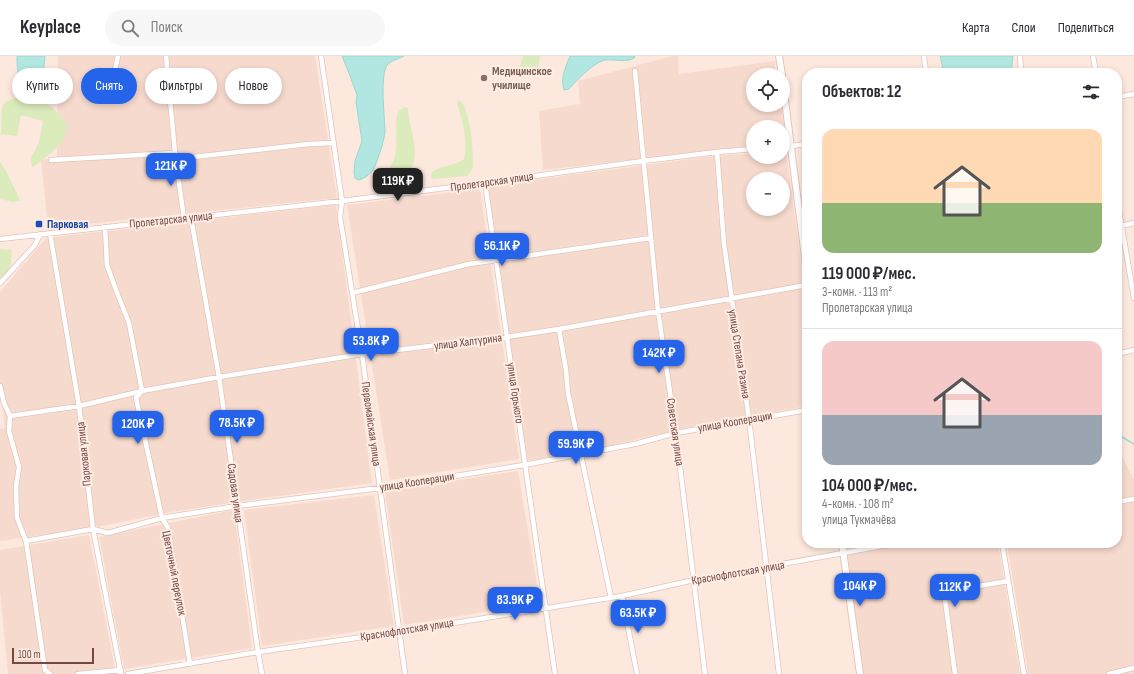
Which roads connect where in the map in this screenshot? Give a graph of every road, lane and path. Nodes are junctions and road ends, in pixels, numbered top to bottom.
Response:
1 (118, 56) edge
2 (166, 56) edge
3 (320, 56) edge
4 (780, 56) edge
5 (924, 56) edge
6 (1020, 56) edge
7 (1093, 56) edge
8 (115, 68) edge
9 (781, 68) edge
10 (925, 68) edge
11 (1021, 68) edge
12 (1095, 68) edge
13 (635, 71) dead end
14 (1134, 94) edge
15 (1122, 96) edge
16 (787, 112) edge
17 (334, 143) junction
18 (802, 145) edge
19 (791, 146) junction
20 (746, 150) edge
21 (717, 152) junction
22 (175, 153) junction
23 (51, 160) dead end
24 (176, 160) junction
25 (643, 161) junction
26 (485, 183) junction
27 (342, 201) junction
28 (192, 218) junction
29 (184, 219) junction
30 (1134, 224) edge
31 (1122, 226) edge
32 (105, 227) junction
33 (50, 233) junction
34 (802, 233) edge
35 (40, 234) junction
36 (651, 238) junction
37 (0, 239) edge
38 (1122, 240) edge
39 (495, 260) junction
40 (0, 284) edge
41 (802, 286) edge
42 (352, 293) junction
43 (731, 298) junction
44 (1134, 298) edge
45 (658, 311) junction
46 (558, 329) junction
47 (507, 337) junction
48 (1134, 350) edge
49 (1122, 353) edge
50 (362, 354) junction
51 (219, 377) junction
52 (0, 386) edge
53 (142, 391) junction
54 (79, 406) junction
55 (802, 411) edge
56 (10, 416) junction
57 (749, 419) junction
58 (676, 432) junction
59 (582, 454) junction
60 (524, 465) junction
61 (380, 488) junction
62 (1134, 499) edge
63 (1122, 501) edge
64 (237, 506) junction
65 (162, 518) junction
66 (93, 528) junction
67 (26, 541) junction
68 (842, 548) edge
69 (873, 548) edge
70 (1003, 548) edge
71 (843, 554) junction
72 (767, 568) junction
73 (694, 580) junction
74 (1008, 581) junction
75 (622, 596) junction
76 (611, 598) junction
77 (546, 607) junction
78 (398, 632) junction
79 (258, 652) junction
80 (190, 664) junction
81 (1134, 668) edge
82 (121, 672) edge
83 (50, 674) edge
84 (78, 674) edge
85 (128, 674) edge
86 (262, 674) edge
87 (405, 674) edge
88 (555, 674) edge
89 (637, 674) edge
90 (705, 674) edge
91 (779, 674) edge
92 (860, 674) edge
93 (955, 674) edge
94 (1024, 674) edge
95 (1109, 674) edge

1 - 8 street
2 - 22 street
3 - 17 street, Первомайская улица
4 - 9 street
5 - 10 street
6 - 11 street
7 - 12 street
13 - 25 street, Советская улица
14 - 15 street
16 - 19 street
17 - 24 street
17 - 27 street, Первомайская улица
18 - 19 street
19 - 34 street
20 - 21 street, Пролетарская улица
21 - 25 street, Пролетарская улица
21 - 43 street, улица Степана Разина
22 - 23 street
22 - 24 street
24 - 29 street
25 - 26 street, Пролетарская улица
25 - 36 street, Советская улица
26 - 27 street, Пролетарская улица
26 - 39 street, улица Горького
27 - 28 street, Пролетарская улица
27 - 42 street, Первомайская улица
28 - 29 street, Пролетарская улица
28 - 51 street, Садовая улица
29 - 32 street, Пролетарская улица
30 - 31 street
32 - 33 street, Пролетарская улица
32 - 53 street, Цветочный переулок
33 - 35 street, Пролетарская улица
33 - 54 street, Парковая улица
35 - 37 street, Пролетарская улица
35 - 40 street
36 - 39 street
36 - 45 street, Советская улица
38 - 44 street
39 - 42 street
39 - 47 street, улица Горького
41 - 43 street, улица Халтурина
42 - 50 street, Первомайская улица
43 - 45 street, улица Халтурина
43 - 57 street, улица Степана Разина
45 - 46 street, улица Халтурина
45 - 58 street, Советская улица
46 - 47 street, улица Халтурина
46 - 59 street
47 - 50 street, улица Халтурина
47 - 60 street, улица Горького
48 - 49 street
50 - 51 street, улица Халтурина
50 - 61 street, Первомайская улица
51 - 53 street, улица Халтурина
51 - 64 street, Садовая улица
52 - 56 street
53 - 54 street, улица Халтурина
53 - 65 street, Цветочный переулок
54 - 56 street, улица Халтурина
54 - 66 street, Парковая улица
55 - 57 street, улица Кооперации
56 - 67 street
57 - 58 street, улица Кооперации
57 - 72 street, улица Степана Разина
58 - 59 street, улица Кооперации
58 - 73 street, Советская улица
59 - 60 street, улица Кооперации
59 - 76 street
60 - 61 street, улица Кооперации
60 - 77 street, улица Горького
61 - 64 street, улица Кооперации
61 - 78 street, Первомайская улица
62 - 63 street
64 - 65 street, улица Кооперации
64 - 79 street, Садовая улица
65 - 66 street, улица Кооперации
65 - 80 street, Цветочный переулок
66 - 67 street, улица Кооперации
66 - 82 street, Парковая улица
67 - 83 street
68 - 71 street
69 - 71 street, Краснофлотская улица
70 - 74 street
71 - 72 street, Краснофлотская улица
71 - 92 street
72 - 73 street, Краснофлотская улица
72 - 91 street, улица Степана Разина
73 - 75 street, Краснофлотская улица
73 - 90 street, Советская улица
74 - 93 street
74 - 94 street
75 - 76 street, Краснофлотская улица
75 - 89 street
76 - 77 street, Краснофлотская улица
77 - 78 street, Краснофлотская улица
77 - 88 street, улица Горького
78 - 79 street, Краснофлотская улица
78 - 87 street, Первомайская улица
79 - 80 street, Краснофлотская улица
79 - 86 street, Садовая улица
80 - 85 street, Краснофлотская улица
81 - 95 street
82 - 84 street

